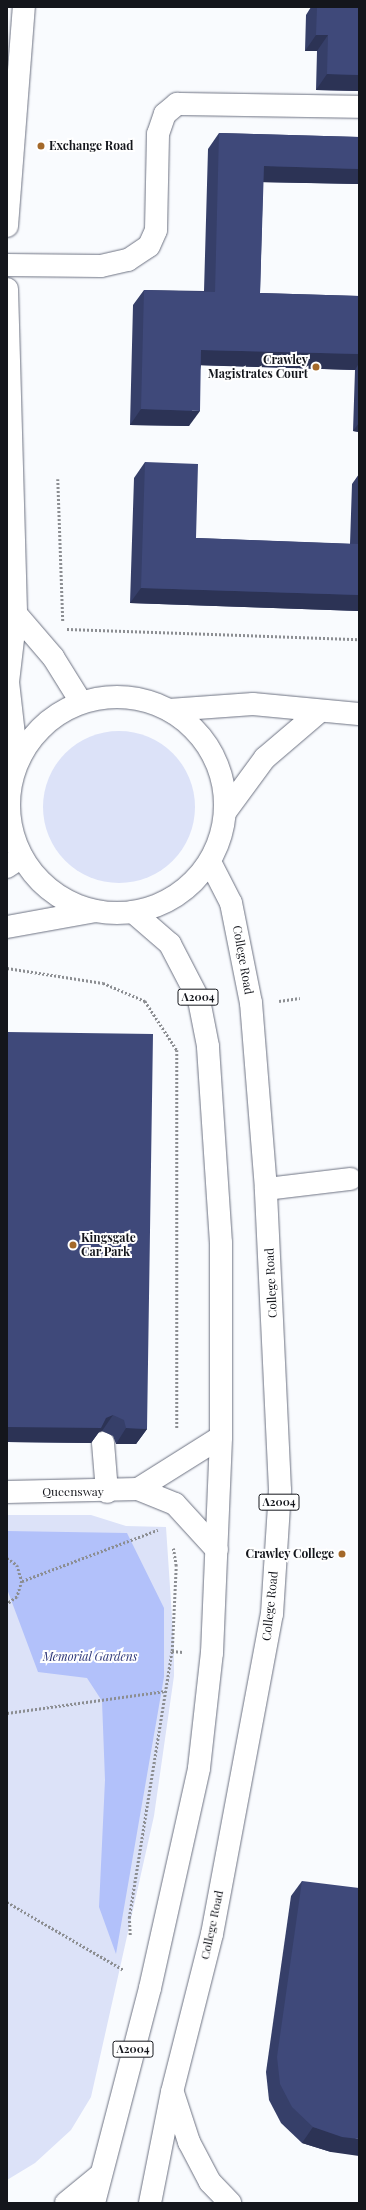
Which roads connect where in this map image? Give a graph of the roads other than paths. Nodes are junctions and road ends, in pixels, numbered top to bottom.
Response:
1 (24, 7) edge
2 (359, 107) edge
3 (7, 226) edge
4 (7, 265) edge
5 (7, 289) edge
6 (16, 614) junction
7 (81, 702) junction
8 (168, 710) junction
9 (319, 712) junction
10 (359, 714) edge
11 (17, 761) junction
12 (226, 811) junction
13 (14, 862) edge
14 (210, 862) junction
15 (95, 911) junction
16 (133, 912) junction
17 (7, 927) edge
18 (350, 1179) dead end
19 (266, 1189) junction
20 (221, 1437) junction
21 (103, 1443) edge
22 (138, 1489) junction
23 (7, 1492) edge
24 (107, 1492) junction
25 (217, 1550) junction
26 (172, 2092) junction
27 (99, 2176) junction
28 (66, 2203) edge
29 (94, 2203) edge
30 (150, 2203) edge
31 (230, 2203) edge

1 - 3 main road
2 - 4 main road
5 - 6 main road
6 - 7 main road
6 - 11 main road
7 - 8 main road
7 - 11 main road
8 - 9 main road
8 - 12 main road
9 - 10 main road
9 - 12 main road
11 - 13 main road
12 - 14 main road
13 - 15 main road
14 - 16 main road
14 - 19 main road, College Road / A2004
15 - 16 main road
15 - 17 main road
16 - 20 main road, A2004
18 - 19 main road
19 - 26 main road, College Road / A2004
20 - 22 main road, Queensway
20 - 25 main road, A2004
21 - 24 main road
22 - 24 main road, Queensway
22 - 25 main road, Queensway
23 - 24 main road, Queensway
25 - 27 main road, A2004
26 - 30 main road, College Road / A2004
26 - 31 main road
27 - 28 main road
27 - 29 main road, A2004

